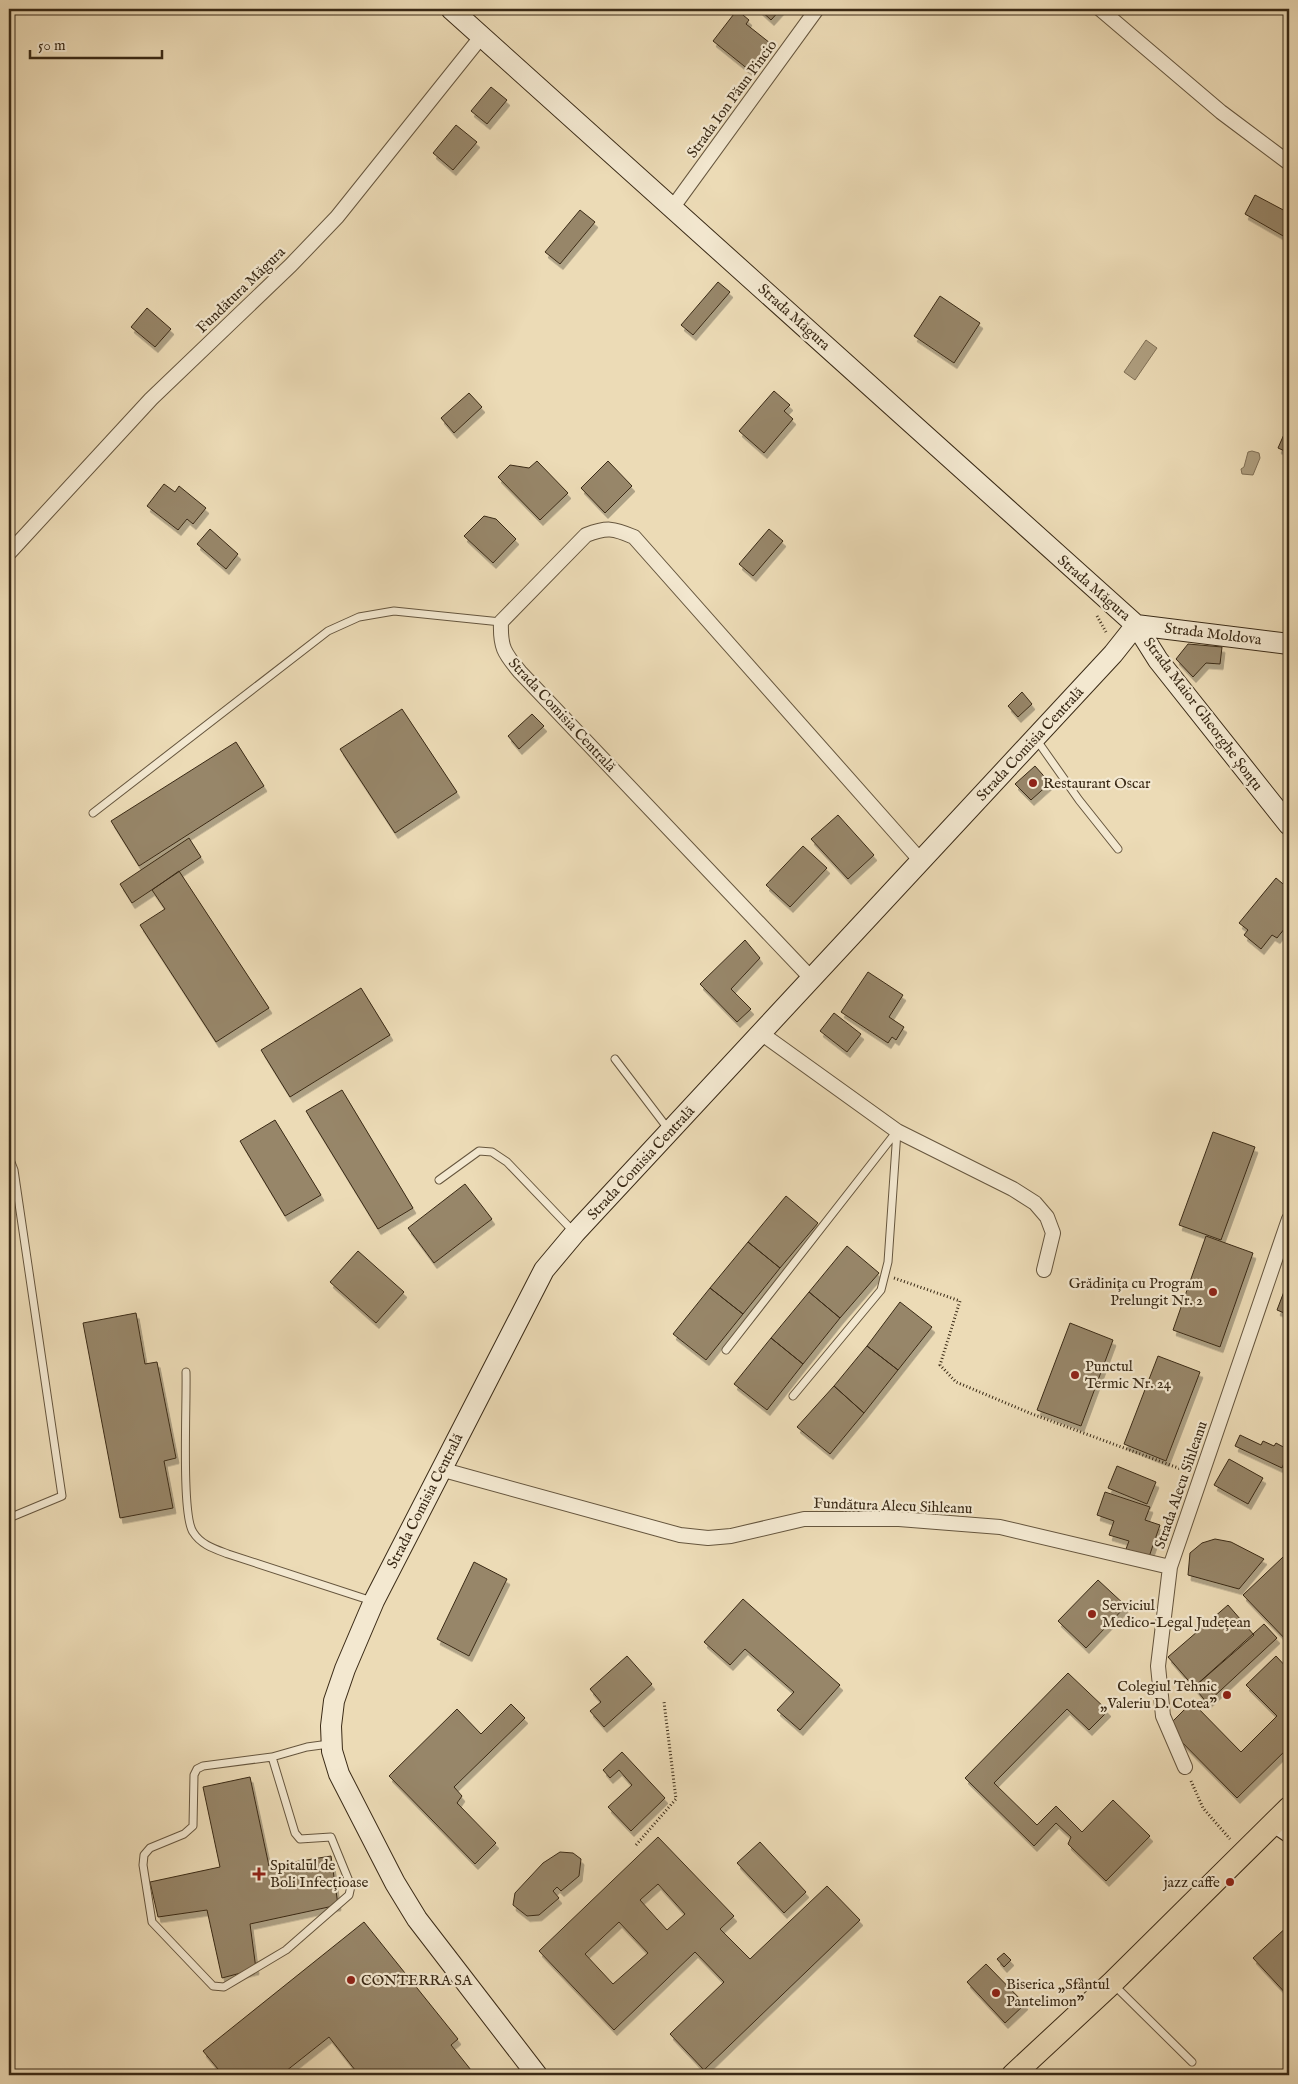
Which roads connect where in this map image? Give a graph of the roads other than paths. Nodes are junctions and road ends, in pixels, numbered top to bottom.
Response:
1 (451, 9) edge
2 (817, 9) edge
3 (1100, 9) edge
4 (481, 37) junction
5 (1289, 163) edge
6 (673, 207) junction
7 (9, 553) edge
8 (501, 622) junction
9 (1136, 626) junction
10 (1289, 644) edge
11 (1036, 738) junction
12 (93, 813) dead end
13 (1289, 825) edge
14 (1118, 849) dead end
15 (921, 861) junction
16 (811, 978) junction
17 (762, 1034) junction
18 (615, 1059) dead end
19 (897, 1131) junction
20 (671, 1132) junction
21 (9, 1157) edge
22 (439, 1180) dead end
23 (1289, 1219) edge
24 (575, 1233) junction
25 (1044, 1270) dead end
26 (726, 1350) dead end
27 (186, 1372) dead end
28 (792, 1396) dead end
29 (440, 1469) junction
30 (9, 1518) edge
31 (1170, 1567) junction
32 (374, 1601) junction
33 (332, 1744) junction
34 (272, 1757) junction
35 (1185, 1768) road end
36 (1284, 1821) edge
37 (1112, 1983) junction
38 (1192, 2062) dead end
39 (537, 2075) edge
40 (1013, 2075) edge

1 - 4 street, Strada Măgura
2 - 6 street, Strada Ion Păun Pincio
3 - 5 street
4 - 6 street, Strada Măgura
4 - 7 street, Fundătura Măgura
6 - 9 street, Strada Măgura
8 - 12 lane
8 - 15 street
8 - 16 street, Strada Comisia Centrală
9 - 10 street, Strada Moldova
9 - 11 street, Strada Comisia Centrală
9 - 13 street, Strada Maior Gheorghe Șonțu
11 - 14 lane
11 - 15 street, Strada Comisia Centrală
15 - 16 street, Strada Comisia Centrală
16 - 17 street, Strada Comisia Centrală
17 - 19 street
17 - 20 street, Strada Comisia Centrală
18 - 20 lane
19 - 25 street
19 - 26 lane
19 - 28 lane
20 - 24 street, Strada Comisia Centrală
21 - 30 lane
22 - 24 lane
23 - 31 street, Strada Alecu Sihleanu
24 - 29 street, Strada Comisia Centrală
27 - 32 lane
29 - 31 street, Fundătura Alecu Sihleanu
29 - 32 street, Strada Comisia Centrală
31 - 35 street, Strada Alecu Sihleanu
32 - 33 street, Strada Comisia Centrală
33 - 34 lane
33 - 39 street, Strada Comisia Centrală
34 - 34 lane
36 - 37 main road
37 - 38 lane
37 - 40 main road

